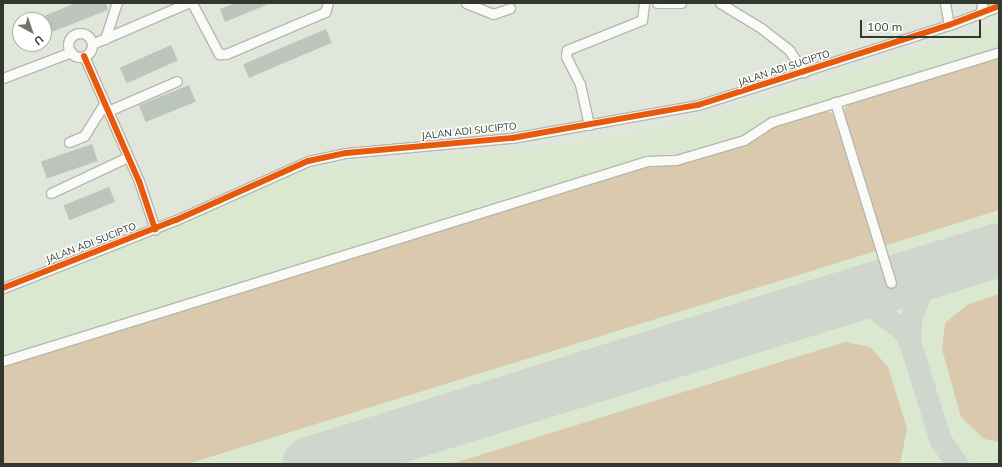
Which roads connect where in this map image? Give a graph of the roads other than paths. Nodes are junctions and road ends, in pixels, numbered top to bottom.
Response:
1 (117, 3) edge
2 (187, 3) edge
3 (192, 3) edge
4 (328, 3) edge
5 (466, 3) edge
6 (644, 3) edge
7 (657, 3) edge
8 (681, 3) edge
9 (720, 3) edge
10 (944, 3) edge
11 (982, 3) edge
12 (510, 8) dead end
13 (998, 8) edge
14 (981, 14) junction
15 (949, 25) junction
16 (105, 39) junction
17 (92, 44) junction
18 (71, 52) junction
19 (999, 52) edge
20 (84, 56) junction
21 (804, 72) junction
22 (3, 78) edge
23 (177, 81) dead end
24 (835, 102) junction
25 (106, 107) junction
26 (589, 125) junction
27 (69, 142) dead end
28 (128, 157) junction
29 (51, 193) dead end
30 (155, 229) junction
31 (891, 283) dead end
32 (3, 288) edge
33 (3, 362) edge

1 - 16 street
2 - 16 street
3 - 4 street
5 - 12 street
6 - 26 street
7 - 8 street
9 - 21 street
10 - 15 street
11 - 14 street
13 - 14 street, JALAN ADI SUCIPTO
14 - 15 street, JALAN ADI SUCIPTO
15 - 21 street, JALAN ADI SUCIPTO
16 - 17 street
17 - 18 street
17 - 20 street
18 - 20 street
18 - 22 street
19 - 24 street
20 - 25 street
21 - 26 street, JALAN ADI SUCIPTO
23 - 25 street
24 - 31 street
24 - 33 street
25 - 27 street
25 - 28 street
26 - 30 street, JALAN ADI SUCIPTO
28 - 29 street
28 - 30 street
30 - 32 street, JALAN ADI SUCIPTO

